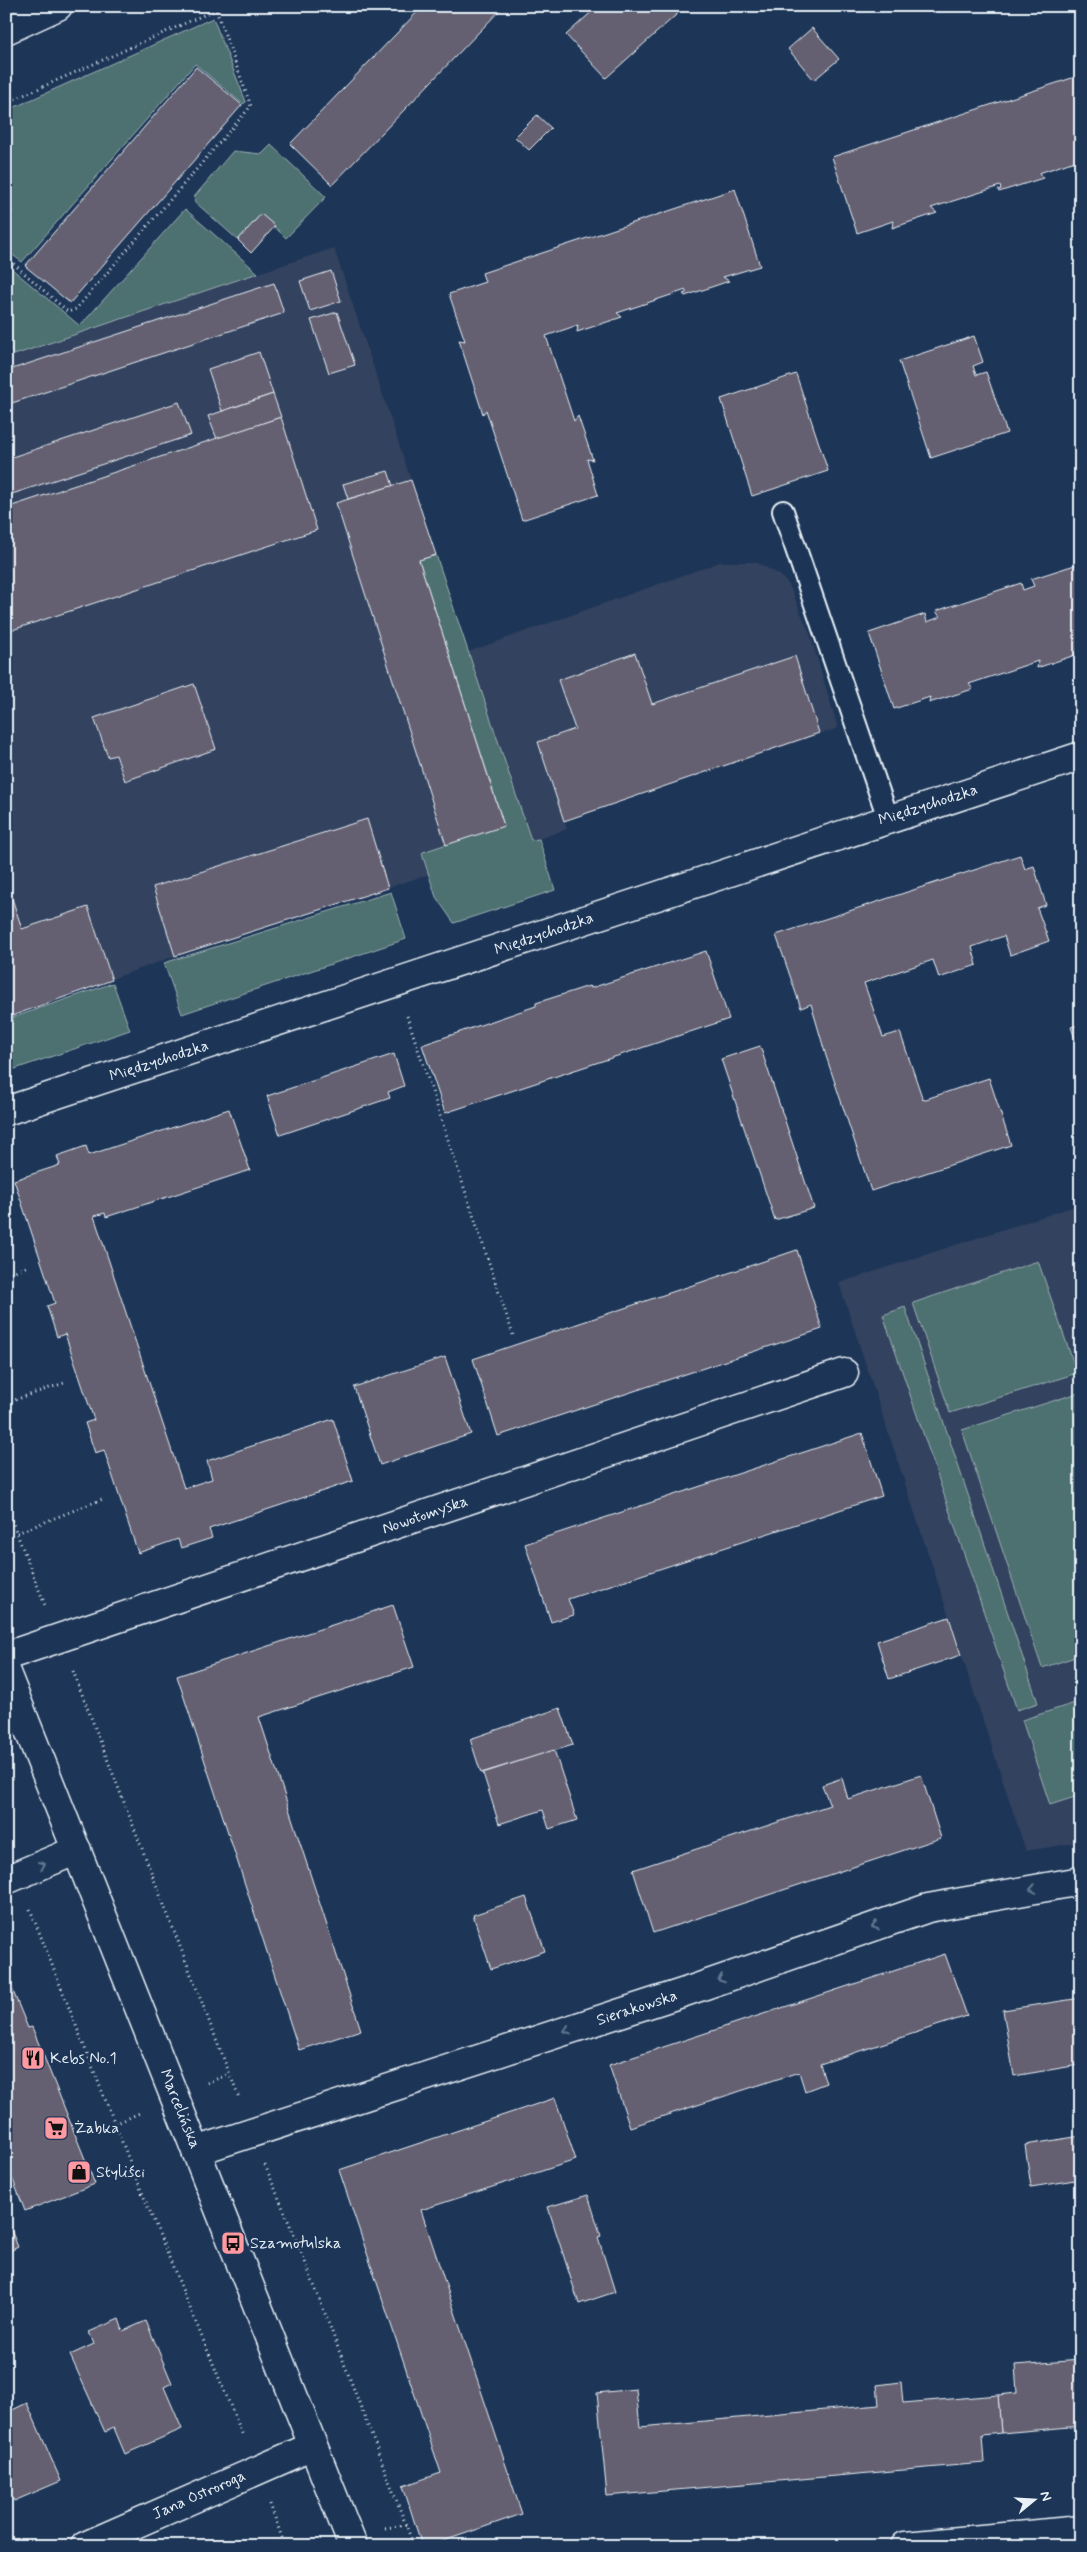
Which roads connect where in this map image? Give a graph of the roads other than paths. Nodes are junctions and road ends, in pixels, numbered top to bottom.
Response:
1 (58, 6) edge
2 (6, 30) edge
3 (783, 511) dead end
4 (1081, 756) edge
5 (888, 818) junction
6 (6, 1111) edge
7 (844, 1374) dead end
8 (6, 1656) edge
9 (6, 1672) edge
10 (78, 1850) junction
11 (12, 1878) edge
12 (1081, 1881) edge
13 (196, 2151) junction
14 (313, 2446) junction
15 (1081, 2530) edge
16 (85, 2546) edge
17 (352, 2546) edge
18 (905, 2546) edge

1 - 2 street
3 - 5 lane
4 - 5 street, Międzychodzka
5 - 6 street, Międzychodzka
7 - 8 street, Nowotomyska
9 - 10 street, Marcelińska
11 -> 10 street
10 - 13 street, Marcelińska
12 -> 13 street, Sierakowska
13 - 14 street, Marcelińska
14 - 16 street, Jana Ostroroga
14 - 17 street, Marcelińska
15 - 18 street

